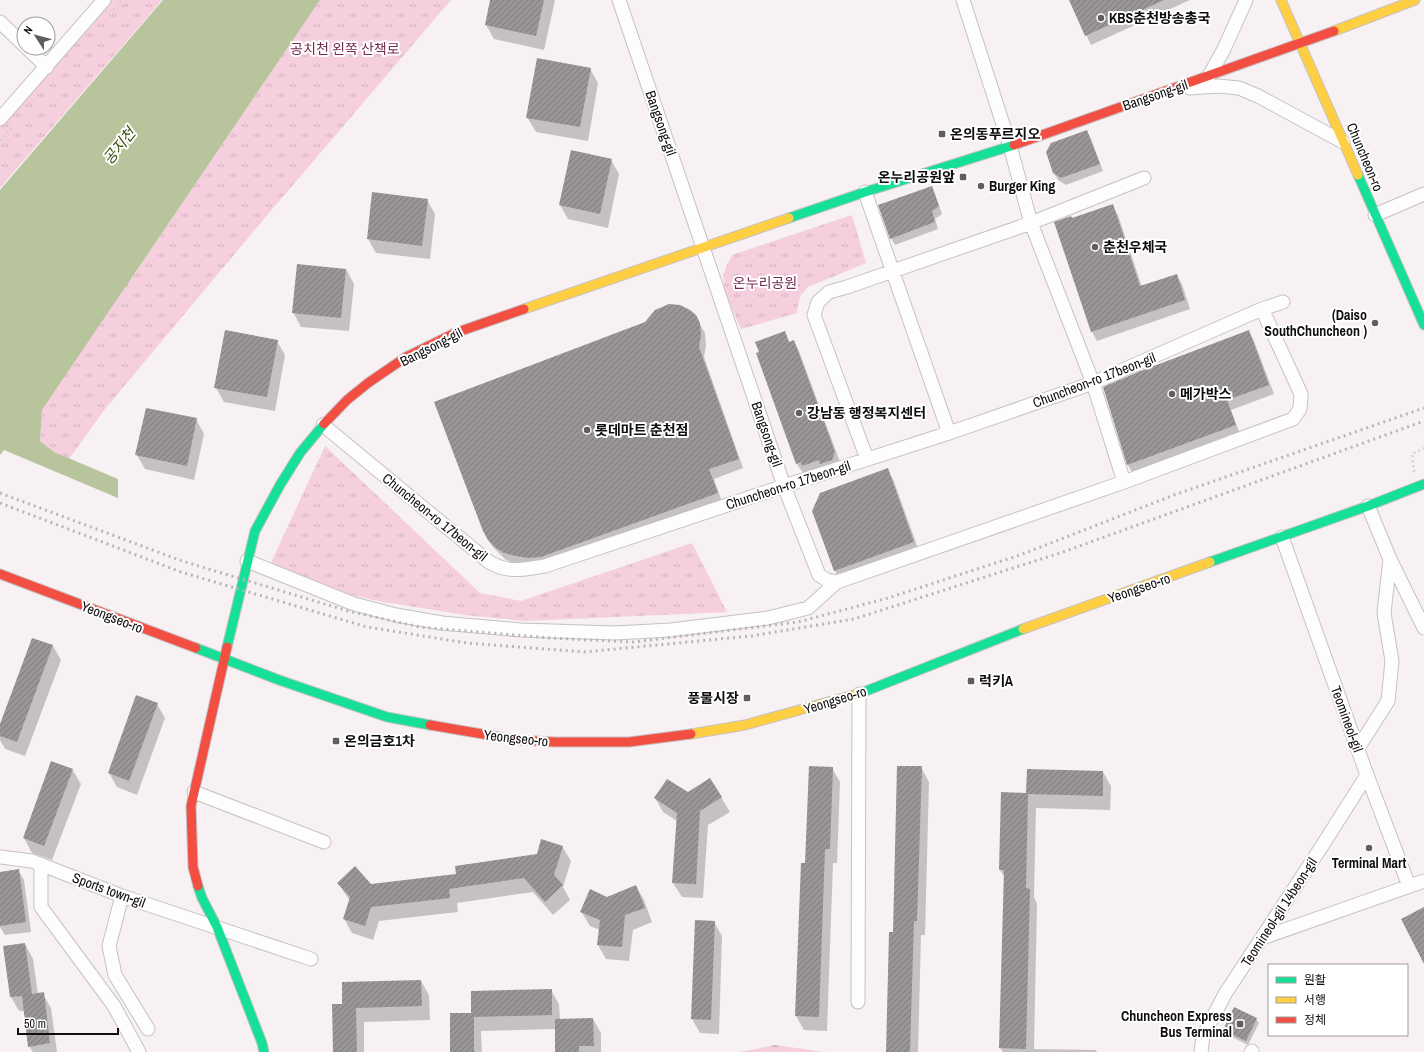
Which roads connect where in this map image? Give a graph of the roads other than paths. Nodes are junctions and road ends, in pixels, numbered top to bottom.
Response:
1 (104, 0) edge
2 (619, 0) edge
3 (963, 0) edge
4 (1246, 0) edge
5 (1281, 0) edge
6 (1415, 0) edge
7 (0, 22) edge
8 (16, 37) edge
9 (1300, 44) junction
10 (35, 56) edge
11 (47, 67) junction
12 (1209, 76) junction
13 (1175, 88) junction
14 (0, 119) edge
15 (1343, 142) junction
16 (1010, 146) junction
17 (1144, 178) dead end
18 (864, 192) junction
19 (1424, 194) edge
20 (1374, 215) junction
21 (1030, 223) junction
22 (704, 246) junction
23 (893, 270) junction
24 (1283, 302) dead end
25 (1262, 309) junction
26 (1424, 325) edge
27 (1093, 383) junction
28 (323, 425) junction
29 (949, 433) junction
30 (867, 459) junction
31 (1124, 482) junction
32 (1424, 484) edge
33 (784, 486) junction
34 (1368, 506) junction
35 (1282, 537) junction
36 (1390, 559) junction
37 (247, 561) junction
38 (0, 574) edge
39 (837, 582) junction
40 (1424, 628) edge
41 (226, 659) junction
42 (859, 694) junction
43 (1358, 748) junction
44 (1367, 775) junction
45 (194, 792) junction
46 (324, 842) dead end
47 (0, 857) edge
48 (41, 865) junction
49 (1424, 881) edge
50 (1409, 886) junction
51 (122, 896) junction
52 (217, 926) junction
53 (1262, 938) junction
54 (311, 959) dead end
55 (858, 1002) dead end
56 (148, 1029) dead end
57 (139, 1052) edge
58 (264, 1052) edge
59 (1201, 1052) edge

1 - 11 street
2 - 22 street, Bangsong-gil
3 - 16 street
4 - 12 street
5 - 9 street, Chuncheon-ro
6 - 9 street, Bangsong-gil
7 - 8 street
9 - 12 street, Bangsong-gil
9 - 15 street, Chuncheon-ro
10 - 11 street
11 - 14 street
12 - 13 street, Bangsong-gil
13 - 15 street
13 - 16 street, Bangsong-gil
15 - 20 street, Chuncheon-ro
16 - 18 street, Bangsong-gil
16 - 21 street
17 - 21 street
18 - 22 street, Bangsong-gil
18 - 23 street
19 - 20 street
20 - 26 street, Chuncheon-ro
21 - 23 street
21 - 27 street
22 - 28 street, Bangsong-gil
22 - 33 street, Bangsong-gil
23 - 29 street
23 - 30 street
24 - 25 street, Chuncheon-ro 17beon-gil
25 - 27 street, Chuncheon-ro 17beon-gil
25 - 31 street
27 - 29 street, Chuncheon-ro 17beon-gil
27 - 31 street
28 - 33 street, Chuncheon-ro 17beon-gil
28 - 37 street, Bangsong-gil
29 - 30 street, Chuncheon-ro 17beon-gil
30 - 33 street, Chuncheon-ro 17beon-gil
31 - 39 street
32 - 34 street, Yeongseo-ro
33 - 39 street
34 - 35 street, Yeongseo-ro
34 - 36 street
35 - 42 street, Yeongseo-ro
35 - 43 street, Teomineol-gil
36 - 40 street
36 - 43 street
37 - 39 street
37 - 41 street
38 - 41 street, Yeongseo-ro
41 - 42 street, Yeongseo-ro
41 - 45 street
42 - 55 street
43 - 44 street, Teomineol-gil
44 - 50 street, Teomineol-gil
44 - 53 street, Teomineol-gil 14beon-gil
45 - 46 street
45 - 52 street
47 - 48 street, Sports town-gil
48 - 51 street, Sports town-gil
48 - 57 street
49 - 50 street
50 - 53 street
51 - 52 street, Sports town-gil
51 - 56 street
52 - 54 street, Sports town-gil
52 - 58 street
53 - 59 street, Teomineol-gil 14beon-gil

